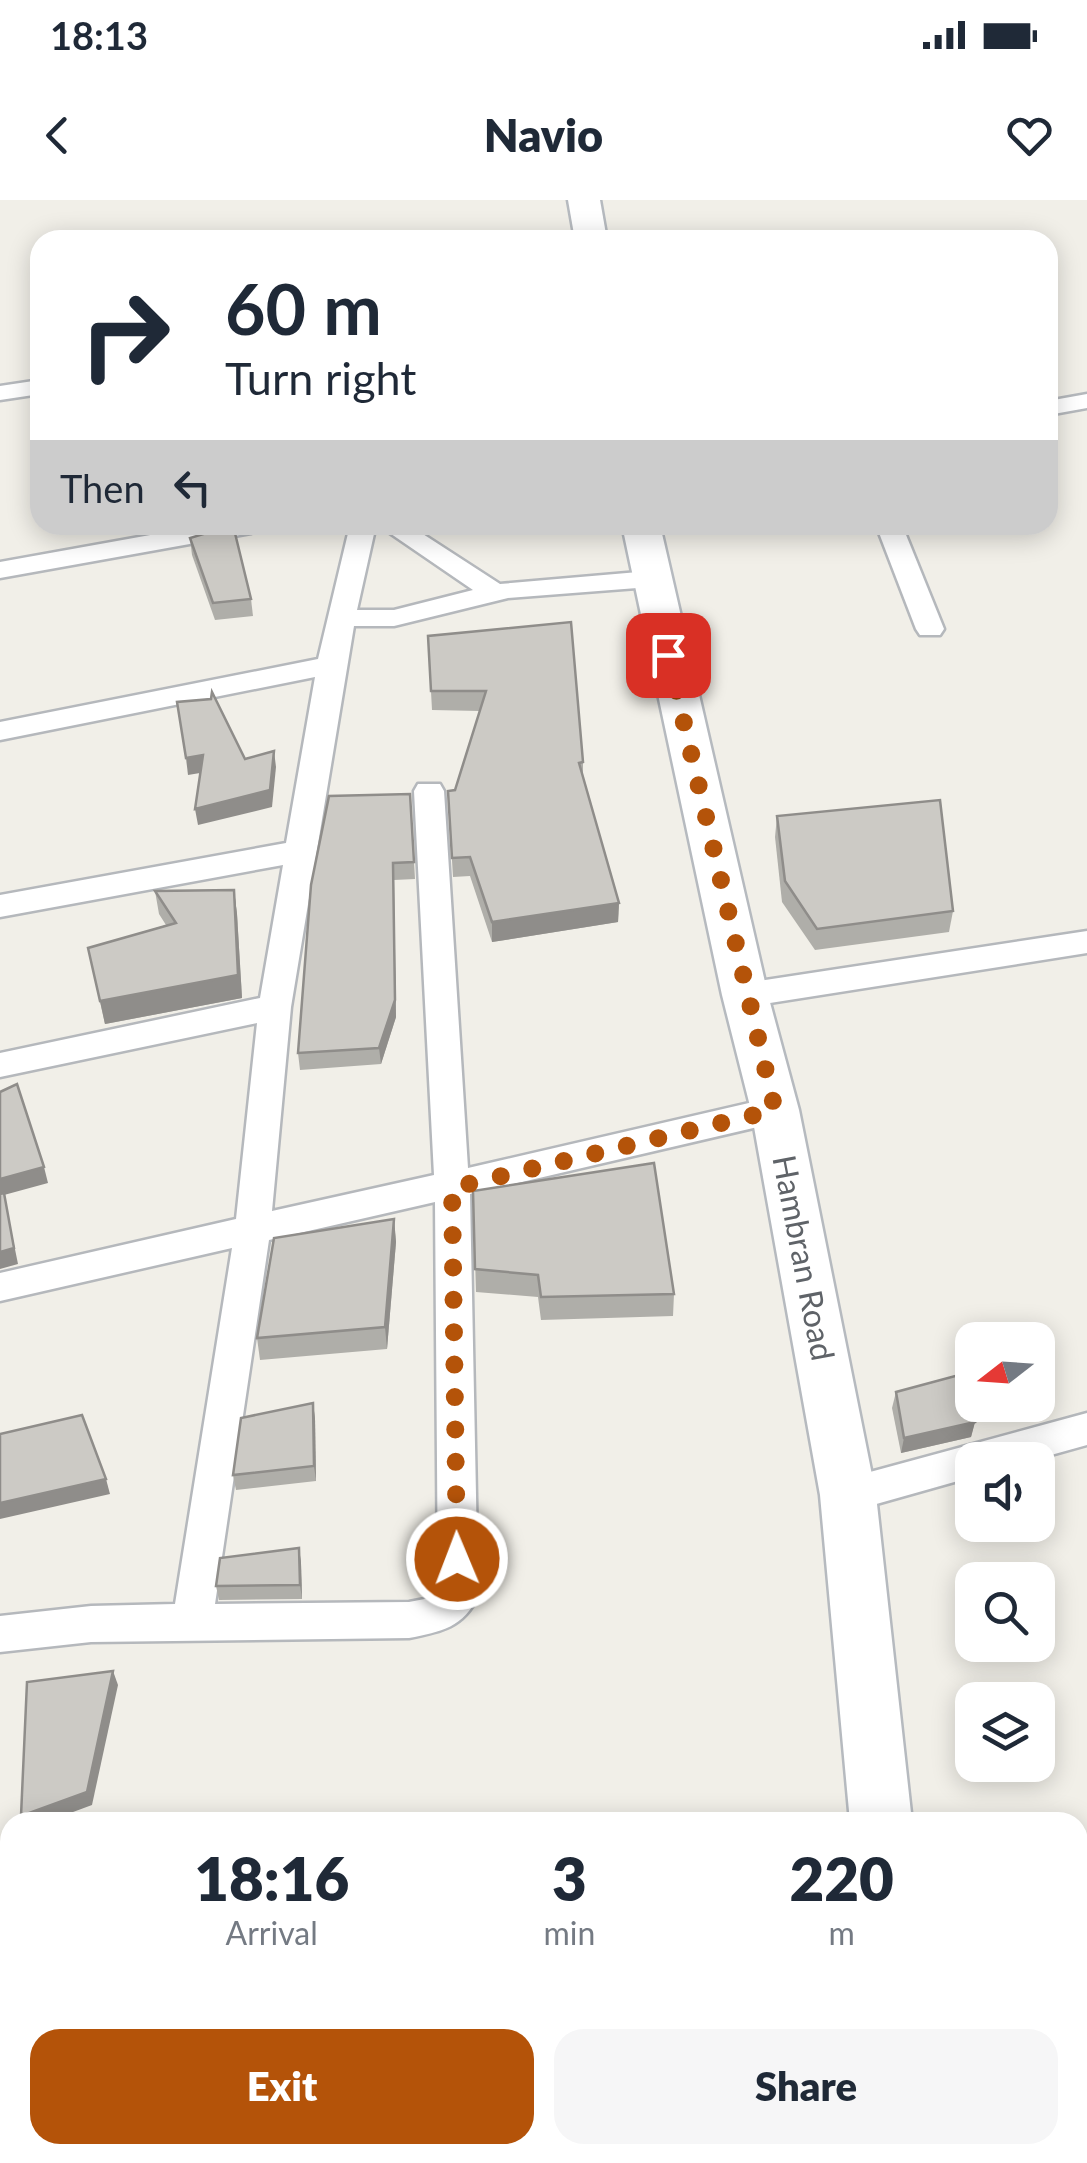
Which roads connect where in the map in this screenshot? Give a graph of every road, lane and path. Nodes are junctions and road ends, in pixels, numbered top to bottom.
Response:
1 (584, 200) edge
2 (589, 230) edge
3 (30, 388) edge
4 (0, 393) edge
5 (1087, 401) edge
6 (1058, 406) edge
7 (195, 535) edge
8 (361, 535) edge
9 (406, 535) edge
10 (642, 535) edge
11 (893, 535) edge
12 (0, 570) edge
13 (650, 579) junction
14 (494, 592) junction
15 (344, 618) junction
16 (930, 629) dead end
17 (332, 666) junction
18 (0, 731) edge
19 (429, 791) dead end
20 (302, 851) junction
21 (0, 906) edge
22 (1087, 942) edge
23 (745, 995) junction
24 (275, 1008) junction
25 (0, 1065) edge
26 (775, 1110) junction
27 (452, 1188) junction
28 (253, 1228) junction
29 (0, 1288) edge
30 (1087, 1429) edge
31 (1040, 1442) edge
32 (955, 1465) edge
33 (848, 1495) junction
34 (192, 1622) junction
35 (0, 1634) edge
36 (880, 1812) edge

1 - 2 main road
3 - 4 street
5 - 6 street
7 - 12 street
8 - 15 street
9 - 14 street
10 - 13 main road, Hambran Road
11 - 16 street
13 - 14 street
13 - 23 main road, Hambran Road
14 - 15 street
15 - 17 street
17 - 18 street
17 - 20 street
19 - 27 street
20 - 21 street
20 - 24 street
22 - 23 street
23 - 26 main road, Hambran Road
24 - 25 street
24 - 28 street
26 - 27 street
26 - 33 main road, Hambran Road
27 - 28 street
27 - 34 street
28 - 29 street
28 - 34 street
30 - 31 street
32 - 33 street
33 - 36 main road, Hambran Road
34 - 35 street

